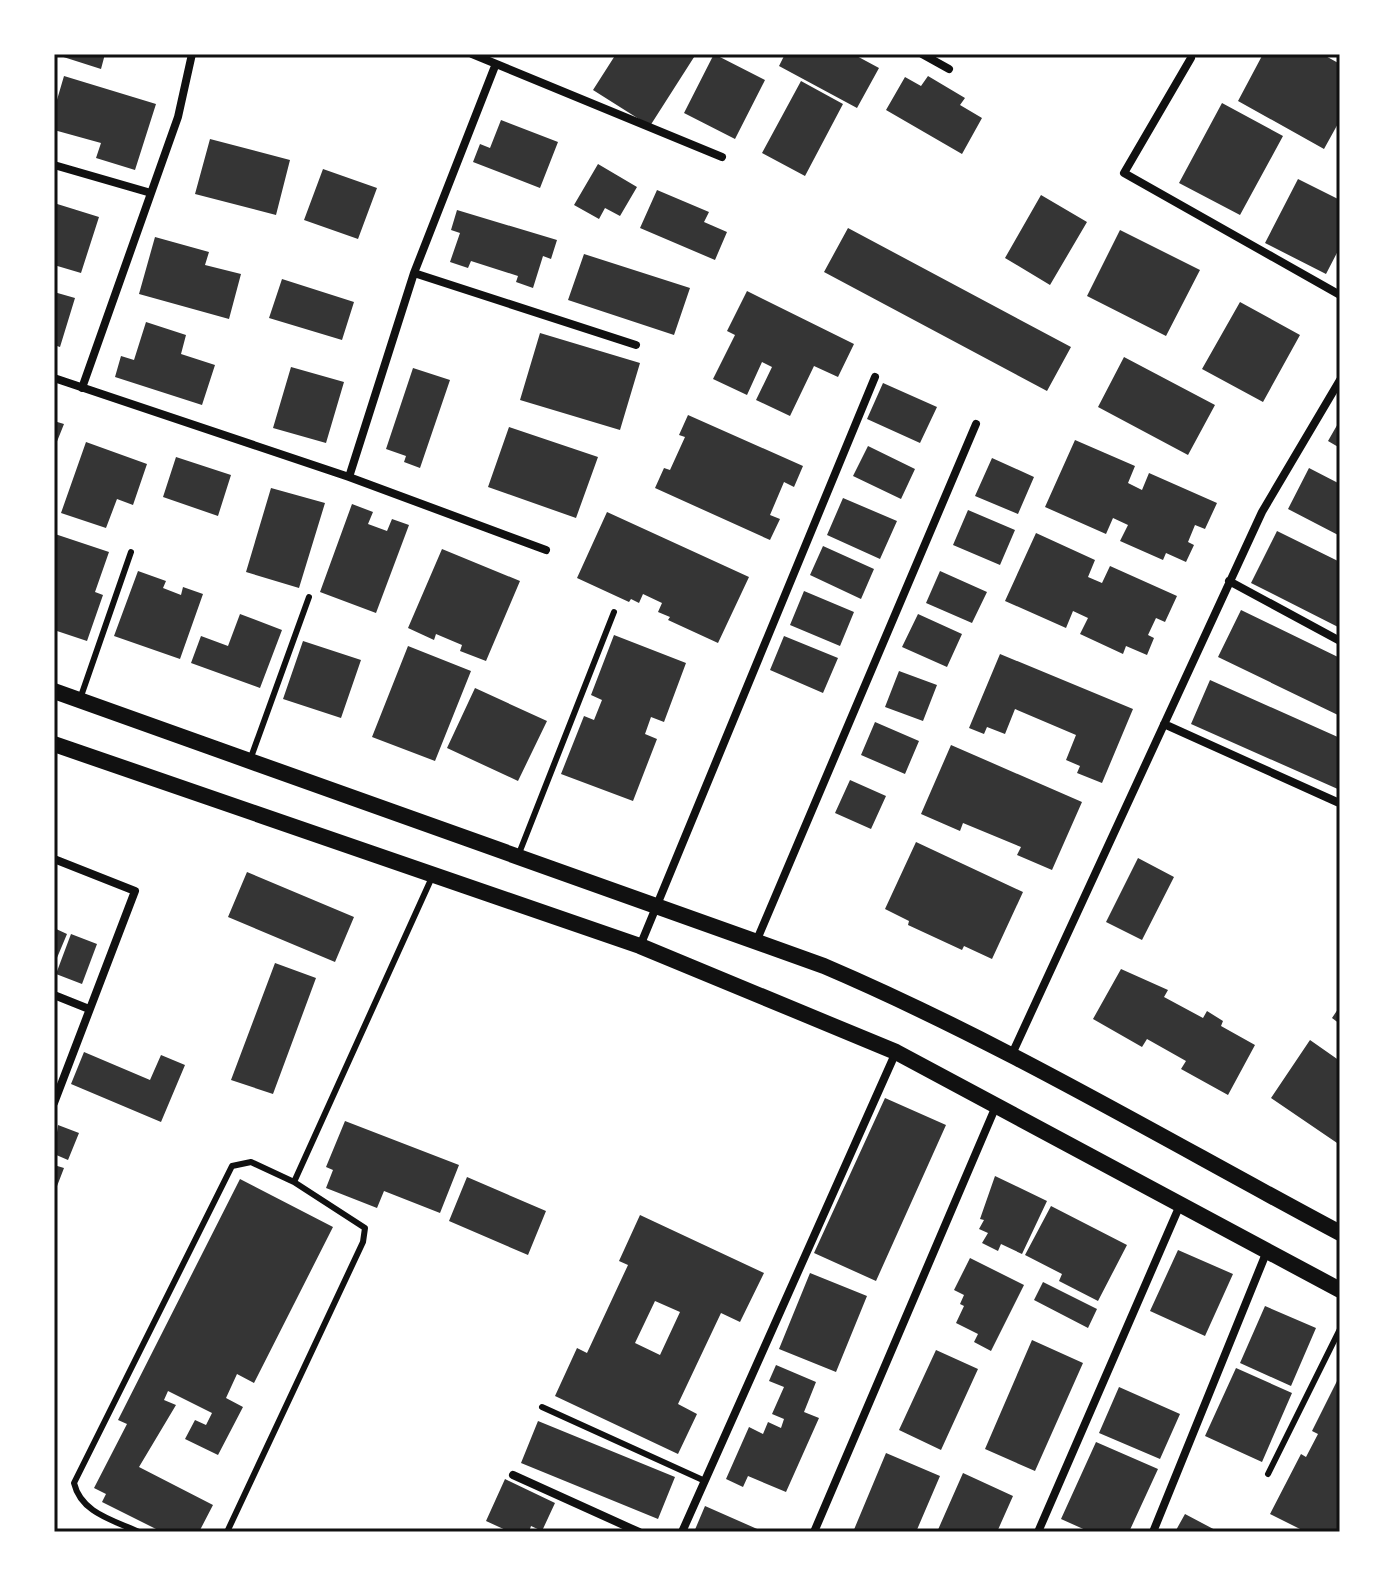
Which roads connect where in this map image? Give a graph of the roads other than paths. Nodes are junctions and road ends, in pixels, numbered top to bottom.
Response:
1 (192, 54) edge
2 (472, 54) edge
3 (922, 54) edge
4 (1191, 58) dead end
5 (495, 66) junction
6 (949, 69) dead end
7 (722, 157) dead end
8 (54, 165) edge
9 (151, 193) junction
10 (414, 273) junction
11 (1340, 295) edge
12 (636, 345) dead end
13 (875, 377) dead end
14 (54, 378) edge
15 (1340, 380) edge
16 (82, 388) junction
17 (976, 424) dead end
18 (349, 477) junction
19 (546, 550) dead end
20 (131, 552) dead end
21 (1229, 581) junction
22 (309, 597) dead end
23 (614, 612) dead end
24 (1340, 641) edge
25 (54, 691) edge
26 (80, 699) junction
27 (1164, 724) junction
28 (54, 744) edge
29 (250, 760) junction
30 (1337, 802) dead end
31 (518, 856) junction
32 (54, 859) edge
33 (433, 875) junction
34 (656, 906) junction
35 (756, 942) junction
36 (640, 946) junction
37 (54, 995) edge
38 (89, 1009) junction
39 (896, 1052) junction
40 (1012, 1054) junction
41 (54, 1103) edge
42 (996, 1105) junction
43 (294, 1182) junction
44 (1180, 1205) junction
45 (1340, 1232) edge
46 (1267, 1251) junction
47 (1340, 1290) edge
48 (1340, 1329) edge
49 (542, 1407) dead end
50 (1268, 1474) dead end
51 (513, 1475) dead end
52 (705, 1481) junction
53 (139, 1532) edge
54 (227, 1532) edge
55 (639, 1532) edge
56 (682, 1532) edge
57 (814, 1532) edge
58 (1038, 1532) edge
59 (1153, 1532) edge

1 - 9 street
2 - 5 street
3 - 6 street
4 - 11 street
5 - 7 street
5 - 10 street
8 - 9 street
9 - 16 street
10 - 12 street
10 - 18 street
13 - 34 street
14 - 16 street
15 - 21 street
16 - 18 street
17 - 35 street
18 - 19 street
20 - 26 lane
21 - 24 street
21 - 27 street
22 - 29 lane
23 - 31 lane
25 - 26 main road
26 - 29 main road
27 - 30 street
27 - 40 street
28 - 33 main road
29 - 31 main road
31 - 34 main road
32 - 38 street
33 - 36 main road
33 - 43 lane
34 - 35 main road
34 - 36 street
35 - 40 main road
36 - 39 main road
37 - 38 street
38 - 41 street
39 - 42 main road
39 - 52 street
40 - 45 main road
42 - 44 main road
42 - 57 street
43 - 53 lane
43 - 54 lane
44 - 46 main road
44 - 58 street
46 - 47 main road
46 - 59 street
48 - 50 lane
49 - 52 lane
51 - 55 street
52 - 56 street

